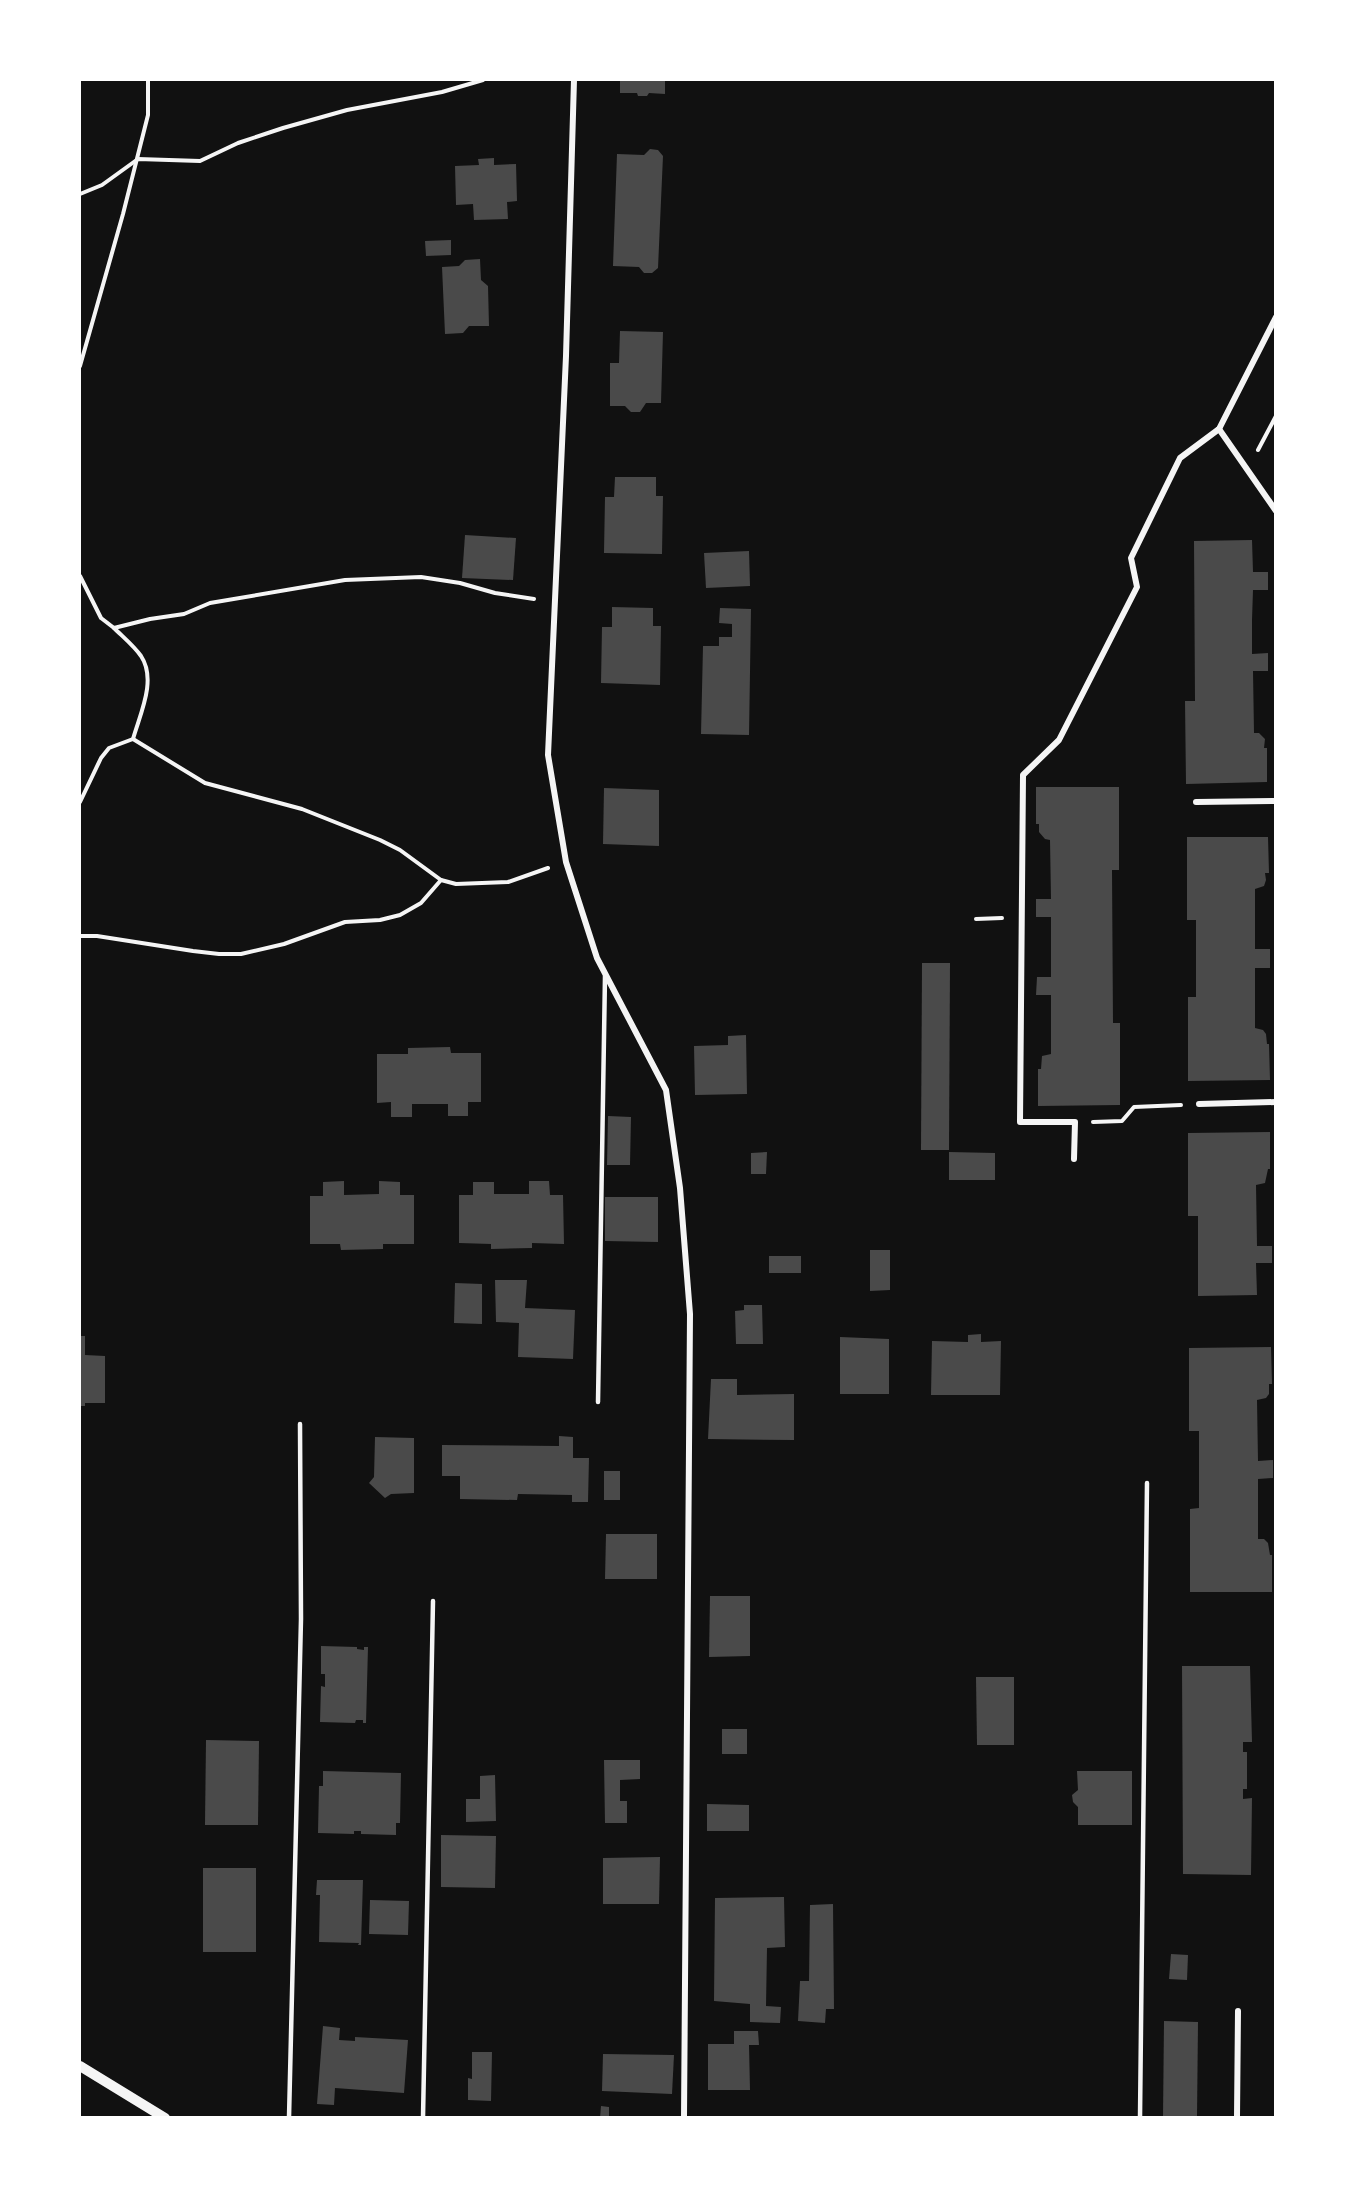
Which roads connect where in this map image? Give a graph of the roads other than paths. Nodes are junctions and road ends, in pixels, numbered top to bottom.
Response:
1 (574, 80) edge
2 (1275, 317) edge
3 (1219, 429) junction
4 (1275, 511) edge
5 (1275, 801) edge
6 (1196, 802) dead end
7 (605, 974) junction
8 (1275, 1102) edge
9 (1199, 1104) road end
10 (1074, 1159) dead end
11 (598, 1402) dead end
12 (300, 1424) dead end
13 (1147, 1483) dead end
14 (432, 1601) dead end
15 (1238, 2011) dead end
16 (80, 2066) edge
17 (165, 2118) edge
18 (289, 2118) edge
19 (423, 2118) edge
20 (684, 2118) edge
21 (1140, 2118) edge
22 (1237, 2118) edge

1 - 7 street
2 - 3 street
3 - 4 street
3 - 10 street
5 - 6 street
7 - 11 lane
7 - 20 street
8 - 9 street
12 - 18 lane
13 - 21 lane
14 - 19 lane
15 - 22 street
16 - 17 street

